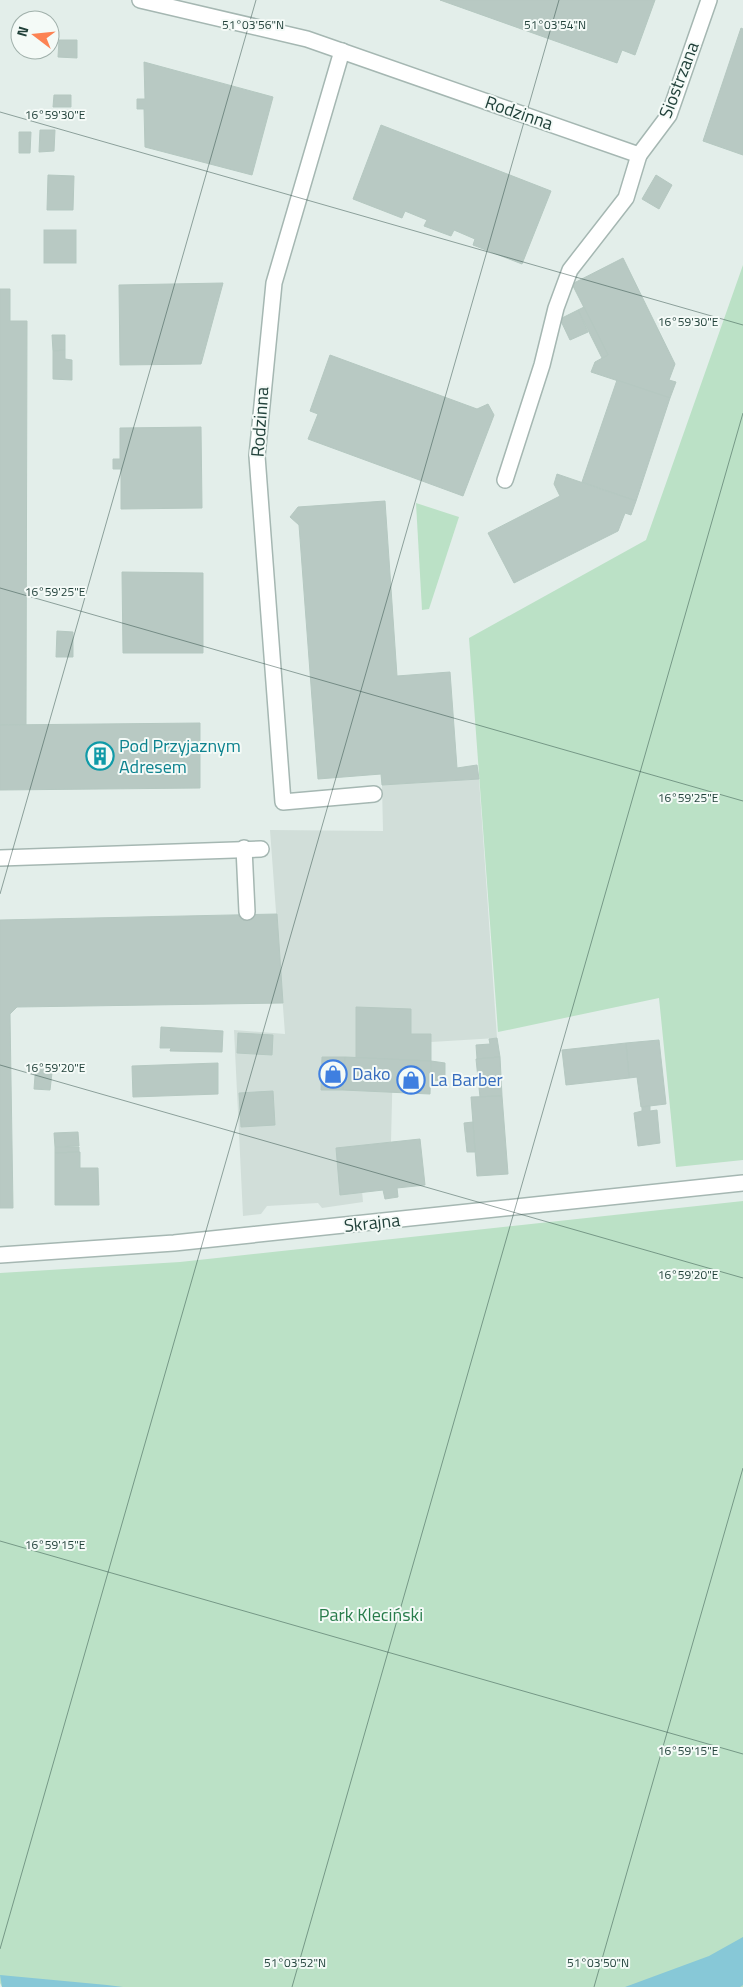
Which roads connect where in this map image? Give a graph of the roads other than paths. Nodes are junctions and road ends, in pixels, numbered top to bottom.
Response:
1 (141, 0) edge
2 (709, 0) edge
3 (342, 51) junction
4 (639, 155) junction
5 (505, 480) dead end
6 (374, 794) dead end
7 (244, 848) junction
8 (261, 849) dead end
9 (0, 858) edge
10 (247, 912) dead end
11 (743, 1183) edge
12 (0, 1255) edge

1 - 3 street, Rodzinna
2 - 4 street, Siostrzana
3 - 4 street, Rodzinna
3 - 6 street, Rodzinna
4 - 5 street
7 - 8 street
7 - 9 street
7 - 10 street
11 - 12 street, Skrajna

